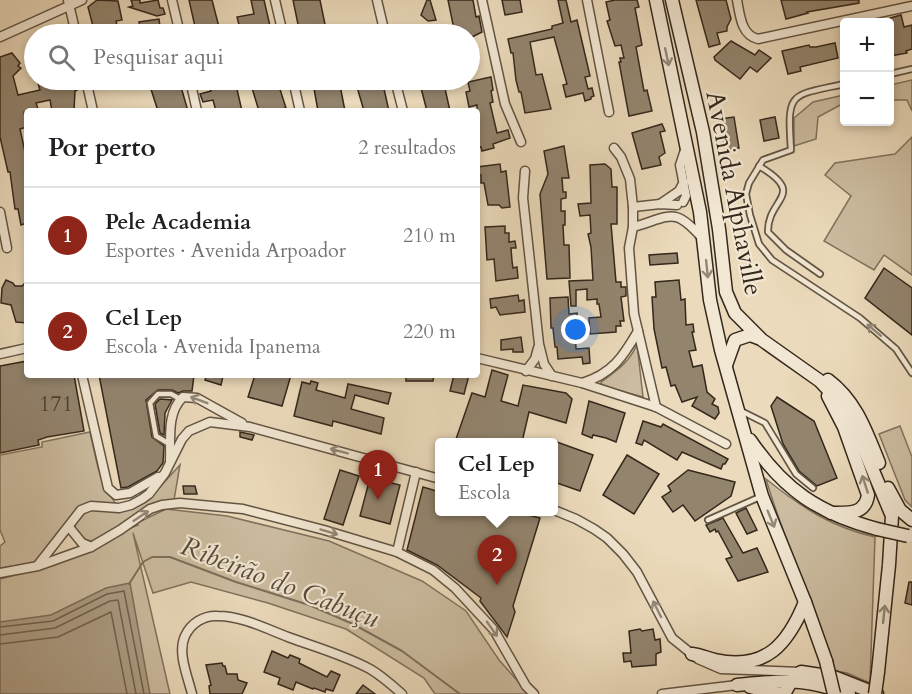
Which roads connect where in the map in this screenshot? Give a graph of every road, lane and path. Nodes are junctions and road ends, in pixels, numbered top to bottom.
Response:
1 (82, 0) edge
2 (172, 0) edge
3 (275, 0) edge
4 (377, 0) edge
5 (482, 0) edge
6 (587, 0) edge
7 (656, 0) edge
8 (672, 0) edge
9 (737, 0) edge
10 (69, 3) edge
11 (912, 6) edge
12 (26, 24) edge
13 (74, 24) edge
14 (178, 24) edge
15 (281, 24) edge
16 (383, 24) edge
17 (24, 25) edge
18 (0, 37) edge
19 (912, 69) edge
20 (894, 73) edge
21 (840, 85) edge
22 (88, 90) edge
23 (192, 90) edge
24 (295, 90) edge
25 (398, 90) edge
26 (92, 108) edge
27 (196, 108) edge
28 (299, 108) edge
29 (402, 108) edge
30 (609, 112) dead end
31 (521, 142) dead end
32 (686, 147) junction
33 (706, 147) junction
34 (614, 148) dead end
35 (759, 165) junction
36 (525, 171) dead end
37 (684, 182) junction
38 (658, 204) junction
39 (633, 207) junction
40 (0, 212) edge
41 (658, 220) junction
42 (633, 228) junction
43 (704, 240) junction
44 (7, 248) dead end
45 (820, 274) dead end
46 (638, 331) junction
47 (762, 340) junction
48 (538, 344) junction
49 (24, 349) edge
50 (0, 354) edge
51 (480, 359) edge
52 (790, 360) junction
53 (726, 366) junction
54 (526, 371) junction
55 (912, 373) edge
56 (552, 376) junction
57 (83, 378) edge
58 (820, 381) junction
59 (582, 383) junction
60 (180, 399) junction
61 (656, 408) junction
62 (739, 410) junction
63 (250, 427) junction
64 (745, 431) junction
65 (726, 444) dead end
66 (171, 445) junction
67 (170, 464) junction
68 (416, 472) junction
69 (165, 473) junction
70 (435, 477) edge
71 (813, 488) dead end
72 (762, 496) junction
73 (558, 512) edge
74 (831, 513) junction
75 (708, 520) dead end
76 (912, 520) edge
77 (69, 527) junction
78 (910, 537) edge
79 (91, 547) junction
80 (397, 552) junction
81 (38, 566) junction
82 (0, 573) edge
83 (805, 602) junction
84 (692, 654) junction
85 (797, 676) junction
86 (737, 685) junction
87 (679, 693) edge
88 (192, 694) edge
89 (402, 694) edge
90 (534, 694) edge
91 (662, 694) edge
92 (782, 694) edge
93 (834, 694) edge
94 (849, 694) edge
95 (876, 694) edge

1 - 10 street
2 - 14 street
3 - 15 street
4 - 16 street
5 - 31 street
6 - 30 street
7 -> 32 main road, Avenida Alphaville
8 - 33 main road, Avenida Alphaville
9 - 11 street
10 - 12 street
10 - 13 street
17 - 18 street
19 - 20 lane
21 - 35 lane
22 - 26 street
23 - 27 street
24 - 28 street
25 - 29 street
32 - 33 main road
32 - 37 street
32 - 43 main road, Avenida Alphaville
33 - 47 main road, Avenida Alphaville
34 - 39 street
35 - 45 lane
55 -> 35 lane
36 - 48 street
37 - 38 street
37 - 38 street
38 - 39 street
38 - 41 street
39 - 42 street
40 - 44 street
41 - 42 street
41 - 43 street
42 - 46 street
43 -> 53 main road, Avenida Alphaville
46 - 59 street
46 - 61 street
47 - 52 main road, Avenida Alphaville
47 - 53 main road
48 - 54 street
48 - 56 street
49 - 50 street
51 - 54 street
52 - 58 main road, Avenida Alphaville
52 - 76 main road
53 - 62 main road, Avenida Alphaville
54 - 56 street
56 - 59 street
57 - 69 street
74 -> 58 main road
95 -> 58 main road, Avenida Alphaville, bridge
59 - 61 street
63 -> 60 street
60 - 66 street
60 - 66 lane
61 - 65 street
62 - 64 main road, Avenida Alphaville
62 - 71 lane
63 - 67 street
68 -> 63 street
64 - 72 main road, Avenida Alphaville
64 - 74 main road
66 - 67 street
67 - 69 street
68 - 70 street
68 - 80 street
69 - 77 street
72 - 75 lane
72 -> 83 main road, Avenida Alphaville
84 -> 73 street
74 - 78 main road, bridge
77 - 79 street
77 - 81 street
79 -> 80 street
79 - 81 street
80 -> 90 street
81 - 82 street
83 - 84 main road
83 - 93 main road, Avenida Alphaville, bridge
84 - 85 street
85 - 86 main road
85 - 92 main road
85 - 94 main road
85 - 95 main road
86 - 87 street
86 - 92 main road
87 - 91 street
88 - 89 street

